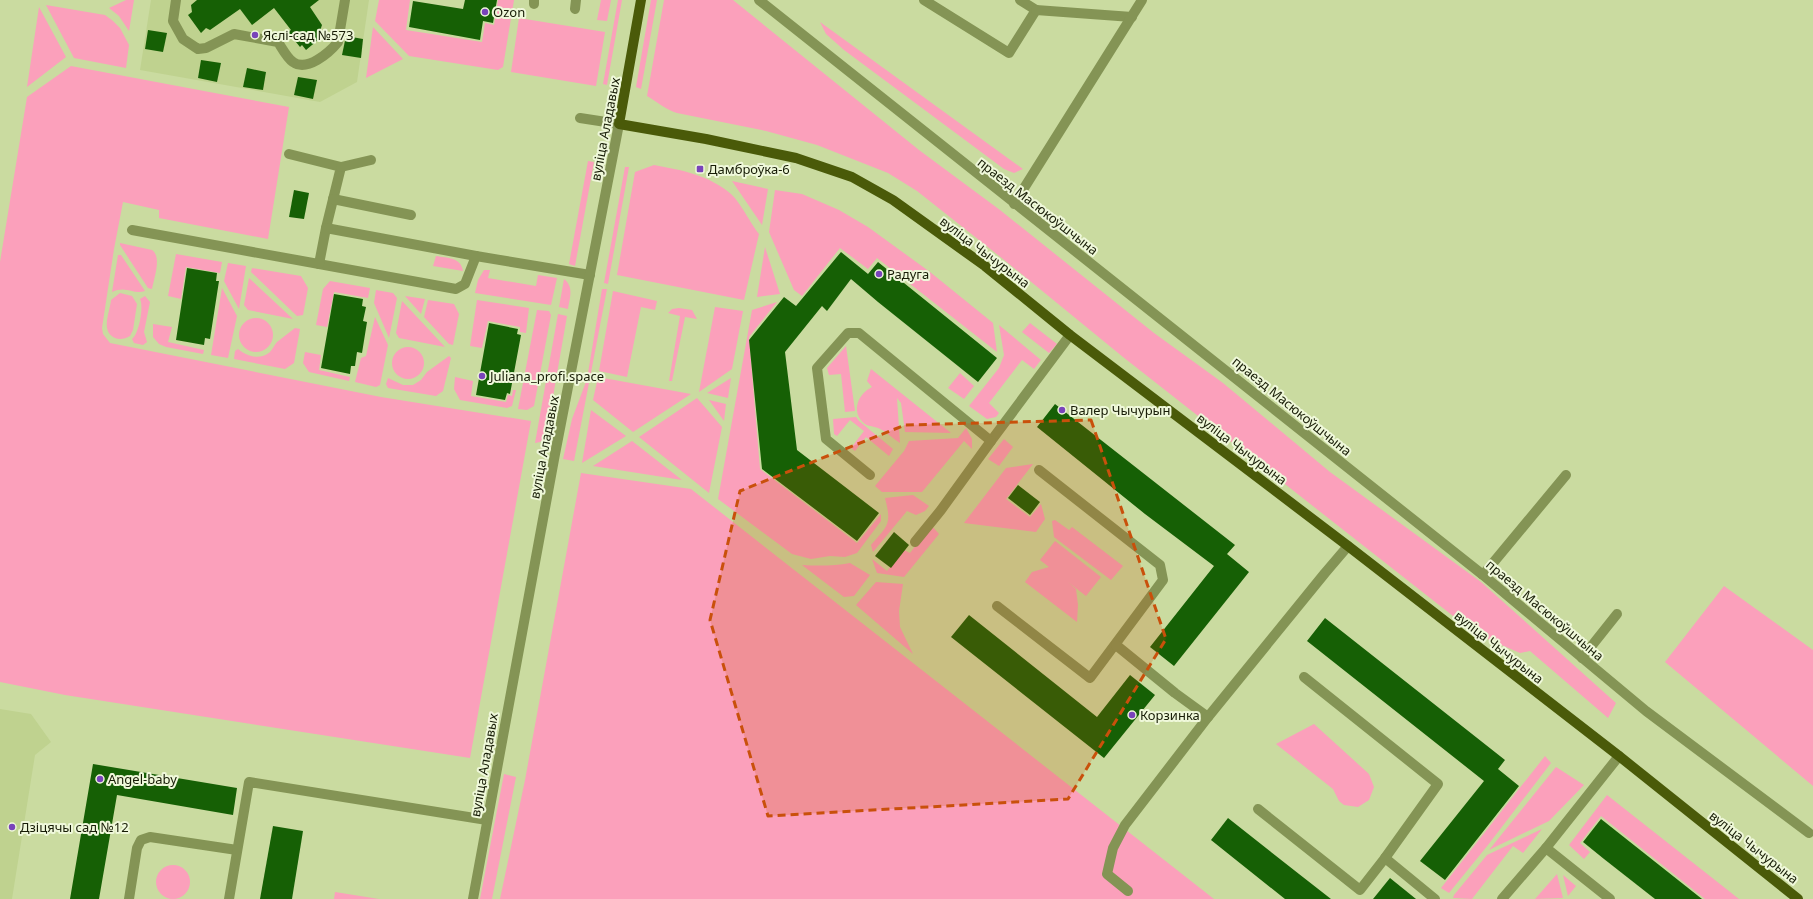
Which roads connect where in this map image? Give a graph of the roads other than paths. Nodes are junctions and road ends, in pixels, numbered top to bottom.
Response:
1 (176, 0) edge
2 (345, 0) edge
3 (641, 0) edge
4 (759, 0) edge
5 (924, 0) edge
6 (1020, 0) edge
7 (1142, 0) edge
8 (1036, 10) junction
9 (1132, 17) junction
10 (580, 118) dead end
11 (619, 124) junction
12 (289, 154) dead end
13 (371, 160) dead end
14 (341, 167) junction
15 (333, 199) junction
16 (1014, 204) junction
17 (411, 214) dead end
18 (326, 228) junction
19 (132, 230) dead end
20 (476, 256) junction
21 (319, 264) junction
22 (590, 275) junction
23 (1070, 335) junction
24 (991, 441) junction
25 (1039, 470) dead end
26 (870, 475) dead end
27 (1566, 475) dead end
28 (915, 542) dead end
29 (1348, 546) junction
30 (1483, 575) junction
31 (997, 606) dead end
32 (1617, 614) dead end
33 (1116, 645) junction
34 (1582, 658) junction
35 (1304, 677) dead end
36 (1208, 717) junction
37 (1619, 756) junction
38 (1258, 809) dead end
39 (487, 820) junction
40 (1809, 833) dead end
41 (1546, 848) junction
42 (237, 850) junction
43 (1386, 858) junction
44 (1128, 891) dead end
45 (130, 899) edge
46 (229, 899) edge
47 (473, 899) edge
48 (1435, 899) edge
49 (1502, 899) edge
50 (1610, 899) edge
51 (1798, 899) edge

1 - 2 street
3 - 11 main road, вуліца Аладавых
4 - 16 street, праезд Масюкоўшчына
5 - 8 street
6 - 8 street
7 - 9 street
8 - 9 street
9 - 16 street
10 - 11 street
11 - 22 street, вуліца Аладавых
11 - 23 main road, вуліца Чычурына
12 - 14 street
13 - 14 street
14 - 15 street
15 - 17 street
15 - 18 street
16 - 30 street, праезд Масюкоўшчына
18 - 20 street
18 - 21 street
19 - 21 street
20 - 21 street
20 - 22 street
22 - 39 street, вуліца Аладавых
23 - 24 street
23 - 29 main road, вуліца Чычурына
24 - 26 street
24 - 28 street
25 - 33 street
27 - 30 street
29 - 36 street
29 - 37 main road, вуліца Чычурына
30 - 34 street, праезд Масюкоўшчына
31 - 33 street
32 - 34 street
33 - 36 street
34 - 40 street, праезд Масюкоўшчына
35 - 43 street
36 - 44 street
37 - 41 street
37 - 51 main road, вуліца Чычурына
38 - 43 street
39 - 42 street
39 - 47 street, вуліца Аладавых
41 - 49 street
41 - 50 street
42 - 45 street
42 - 46 street
43 - 48 street

